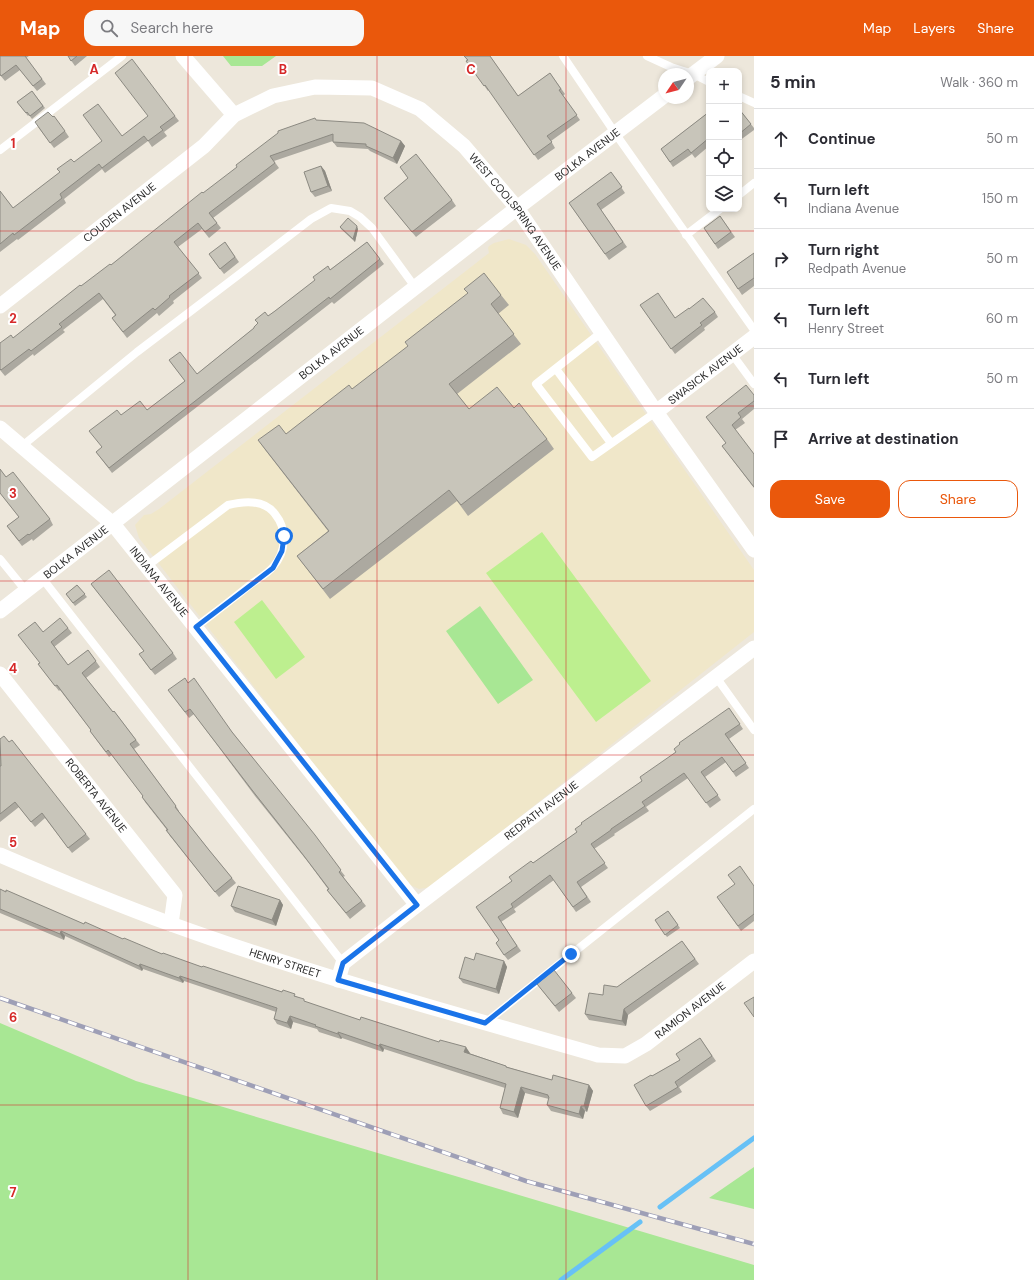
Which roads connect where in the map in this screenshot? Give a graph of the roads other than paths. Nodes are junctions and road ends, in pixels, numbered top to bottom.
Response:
1 (122, 56) edge
2 (183, 56) edge
3 (562, 56) edge
4 (647, 56) edge
5 (717, 56) edge
6 (671, 68) edge
7 (694, 74) edge
8 (694, 77) edge
9 (706, 81) edge
10 (742, 97) edge
11 (658, 101) edge
12 (754, 103) edge
13 (234, 115) junction
14 (615, 133) junction
15 (0, 150) edge
16 (754, 183) edge
17 (742, 193) edge
18 (517, 208) junction
19 (716, 212) edge
20 (686, 235) junction
21 (415, 287) junction
22 (0, 306) edge
23 (754, 330) edge
24 (602, 332) junction
25 (754, 337) edge
26 (732, 354) junction
27 (556, 369) junction
28 (754, 384) edge
29 (656, 412) junction
30 (0, 428) edge
31 (611, 443) junction
32 (22, 446) junction
33 (113, 524) junction
34 (754, 550) edge
35 (0, 559) edge
36 (147, 566) junction
37 (42, 578) junction
38 (26, 591) junction
39 (0, 611) edge
40 (196, 627) junction
41 (754, 648) edge
42 (0, 674) edge
43 (716, 677) junction
44 (754, 730) edge
45 (754, 809) edge
46 (0, 855) edge
47 (417, 905) junction
48 (171, 924) junction
49 (754, 961) edge
50 (343, 963) junction
51 (338, 980) junction
52 (485, 1023) junction
53 (625, 1056) joint

1 - 15 lane
2 - 13 street
3 - 14 lane
4 - 6 lane
5 - 7 street
8 - 9 lane
10 - 12 lane
11 - 14 street, BOLKA AVENUE
13 - 18 street, WEST COOLSPRING AVENUE
13 - 22 street, COUDEN AVENUE
14 - 18 street, BOLKA AVENUE
14 - 20 lane
16 - 17 lane
18 - 21 street, BOLKA AVENUE
18 - 24 street, WEST COOLSPRING AVENUE
19 - 20 lane
20 - 23 lane
21 - 32 lane
21 - 33 street, BOLKA AVENUE
24 - 27 lane
24 - 29 street, WEST COOLSPRING AVENUE
25 - 26 street, SWASICK AVENUE
26 - 28 lane
26 - 29 street, SWASICK AVENUE
27 - 31 lane
27 - 31 lane
29 - 31 lane
29 - 34 street, WEST COOLSPRING AVENUE
30 - 32 street, INDIANA AVENUE
32 - 33 street, INDIANA AVENUE
33 - 36 street, INDIANA AVENUE
33 - 37 street, BOLKA AVENUE
35 - 38 lane
36 - 40 street, INDIANA AVENUE
36 - 40 lane
37 - 38 street, BOLKA AVENUE
37 - 50 lane
38 - 39 street, BOLKA AVENUE
40 - 47 street, INDIANA AVENUE
41 - 43 street, REDPATH AVENUE
42 - 48 street, ROBERTA AVENUE
43 - 44 lane
43 - 47 street, REDPATH AVENUE
45 - 52 lane
46 - 48 street, HENRY STREET
47 - 50 street, REDPATH AVENUE
48 - 51 street, HENRY STREET
49 - 53 street, RAMION AVENUE
50 - 51 street
51 - 52 street, HENRY STREET
52 - 53 street, HENRY STREET

